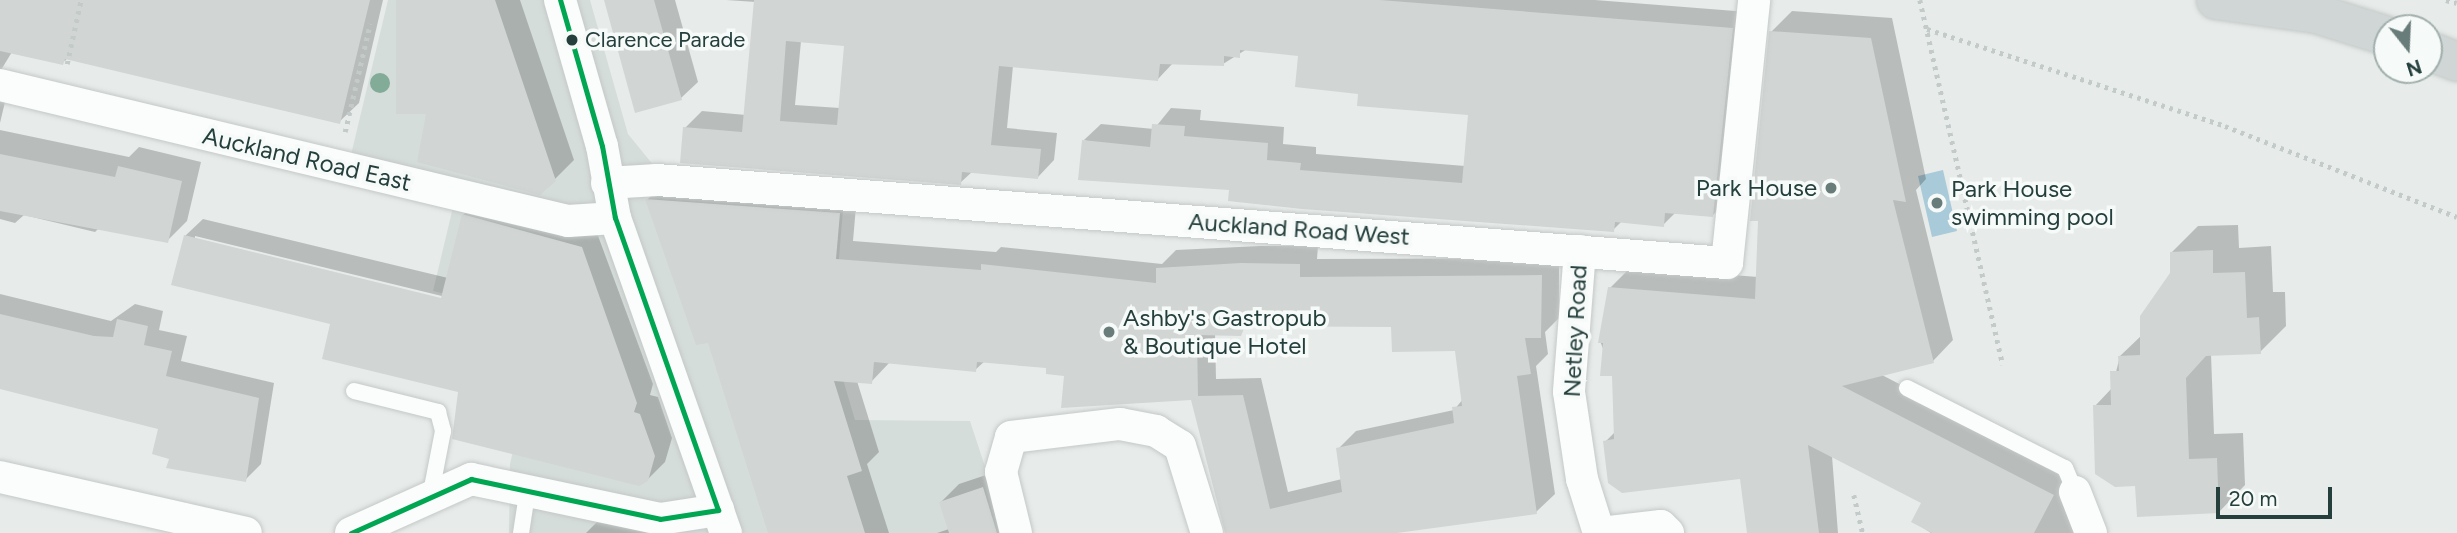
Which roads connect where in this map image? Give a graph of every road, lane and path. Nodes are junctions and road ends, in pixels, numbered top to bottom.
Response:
1 (81, 0) edge
2 (560, 0) edge
3 (1754, 0) edge
4 (1920, 0) edge
5 (2216, 0) edge
6 (2446, 0) edge
7 (2457, 3) edge
8 (370, 24) dead end
9 (1927, 29) junction
10 (2373, 32) edge
11 (0, 85) edge
12 (59, 99) junction
13 (337, 166) junction
14 (607, 183) junction
15 (2457, 217) edge
16 (615, 218) junction
17 (1580, 251) junction
18 (2003, 365) dead end
19 (1907, 388) dead end
20 (354, 391) dead end
21 (0, 477) edge
22 (528, 488) junction
23 (440, 489) junction
24 (2075, 492) joint
25 (1854, 495) dead end
26 (722, 522) edge
27 (246, 533) edge
28 (351, 533) edge
29 (521, 533) edge
30 (1016, 533) edge
31 (1207, 533) edge
32 (1600, 533) edge
33 (1668, 533) edge
34 (1863, 533) edge
35 (2091, 533) edge

1 - 12 path
2 - 14 street
3 - 17 street, Auckland Road West
4 - 9 path
5 - 10 main road
6 - 7 path
8 - 13 path
9 - 15 path
9 - 18 path
11 - 12 street, Auckland Road East
12 - 13 street, Auckland Road East
13 - 16 street, Auckland Road East
14 - 16 street
14 - 17 street, Auckland Road West
16 - 26 street
17 - 32 street, Netley Road
19 - 24 lane
20 - 23 lane
21 - 27 street
22 - 23 street
22 - 26 street
22 - 29 lane
23 - 28 street
24 - 35 street
25 - 34 path
30 - 31 street
32 - 33 street, Netley Road

